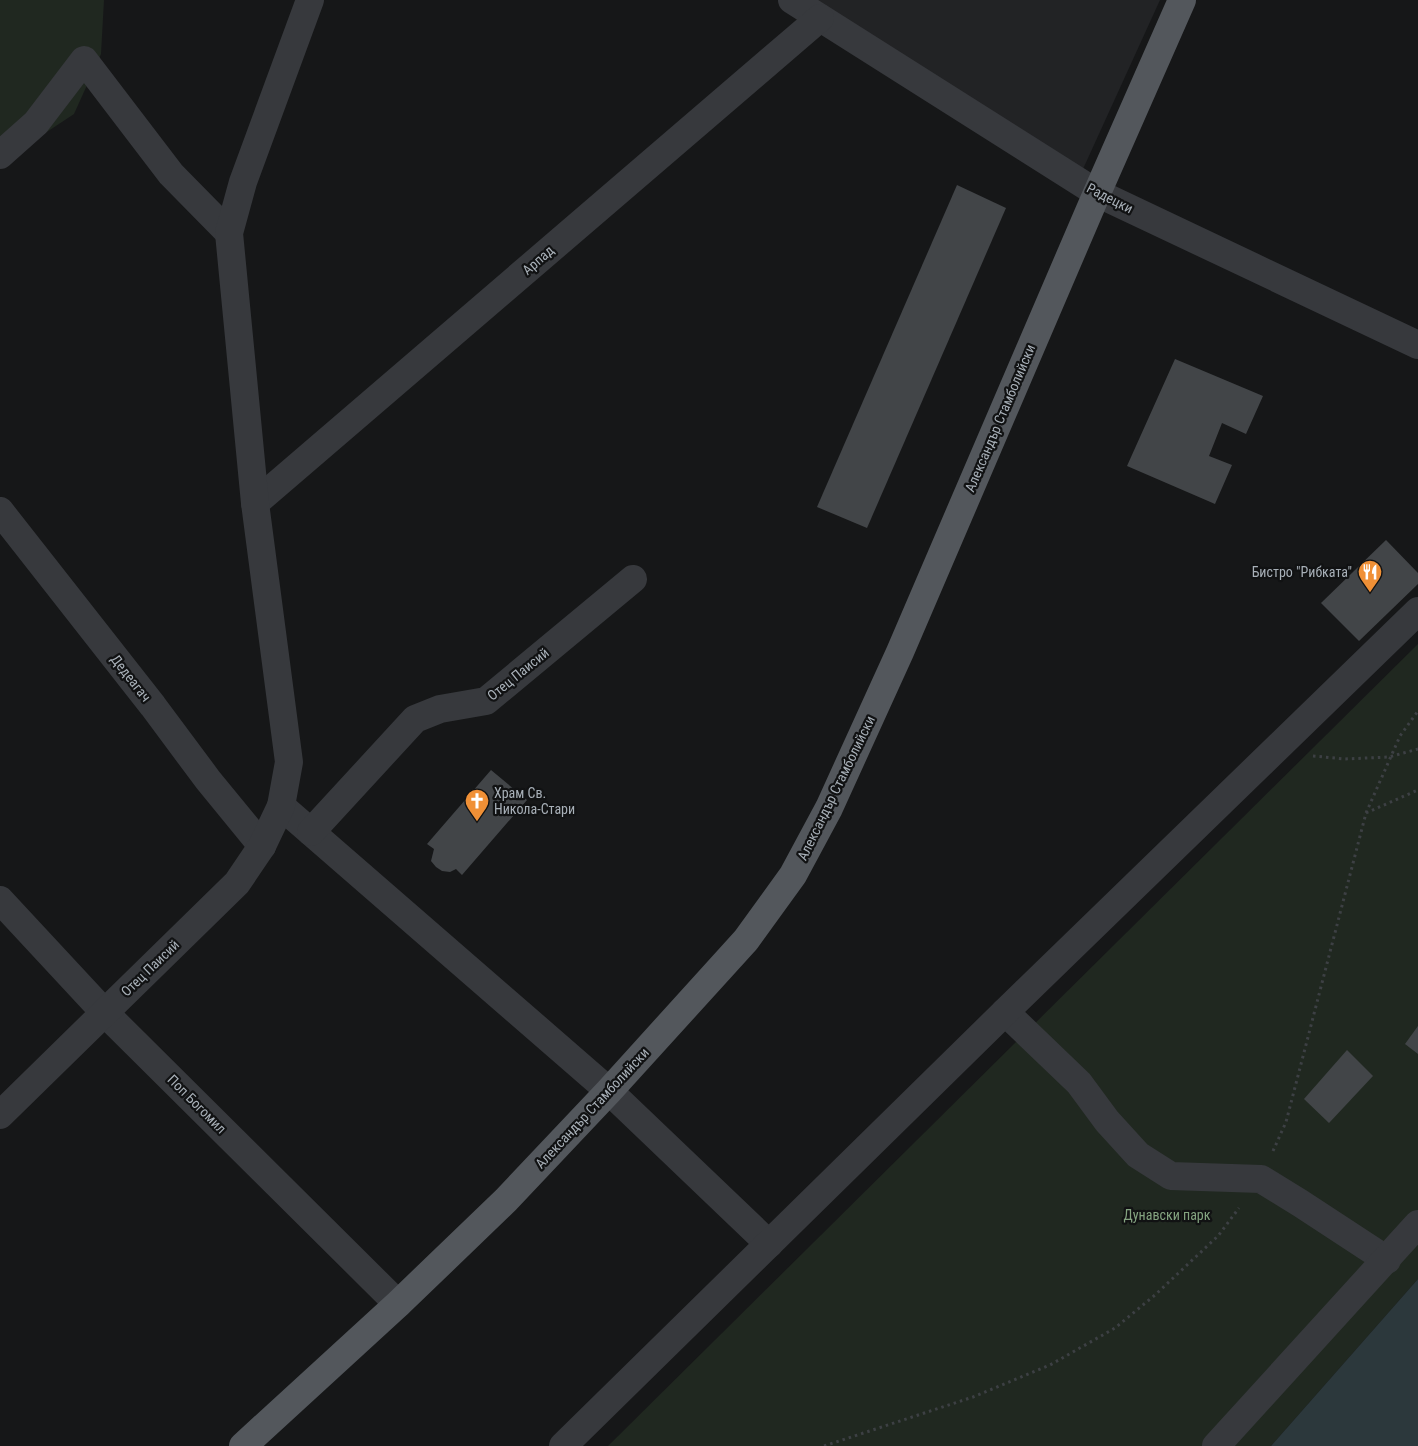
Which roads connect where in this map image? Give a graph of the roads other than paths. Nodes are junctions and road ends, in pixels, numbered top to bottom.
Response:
1 (310, 0) edge
2 (792, 0) edge
3 (1182, 0) edge
4 (820, 18) junction
5 (0, 155) edge
6 (1097, 193) junction
7 (229, 233) junction
8 (1418, 345) edge
9 (255, 503) junction
10 (0, 511) edge
11 (633, 579) dead end
12 (1418, 611) edge
13 (281, 806) junction
14 (310, 832) junction
15 (262, 846) junction
16 (0, 900) edge
17 (1005, 1012) junction
18 (105, 1013) junction
19 (609, 1091) junction
20 (0, 1115) edge
21 (1418, 1224) edge
22 (769, 1244) junction
23 (1387, 1260) junction
24 (398, 1304) junction
25 (243, 1446) edge
26 (563, 1446) edge
27 (1216, 1446) edge

1 - 7 street, Отец Паисий
2 - 4 street, Радецки
3 - 6 main road, Александър Стамболийски
4 - 6 street, Радецки
4 - 9 street, Арпад
5 - 7 street
6 - 8 street, Радецки
6 - 19 main road, Александър Стамболийски
7 - 9 street, Отец Паисий
9 - 13 street, Отец Паисий
10 - 15 street, Дедеагач
11 - 14 street, Отец Паисий
12 - 17 street
13 - 14 street
13 - 15 street, Отец Паисий
14 - 19 street
15 - 18 street, Отец Паисий
16 - 18 street, Поп Богомил
17 - 22 street
17 - 23 street
18 - 20 street, Отец Паисий
18 - 24 street, Поп Богомил
19 - 22 street
19 - 24 main road, Александър Стамболийски
21 - 23 street
22 - 26 street
23 - 27 street
24 - 25 main road, Александър Стамболийски

